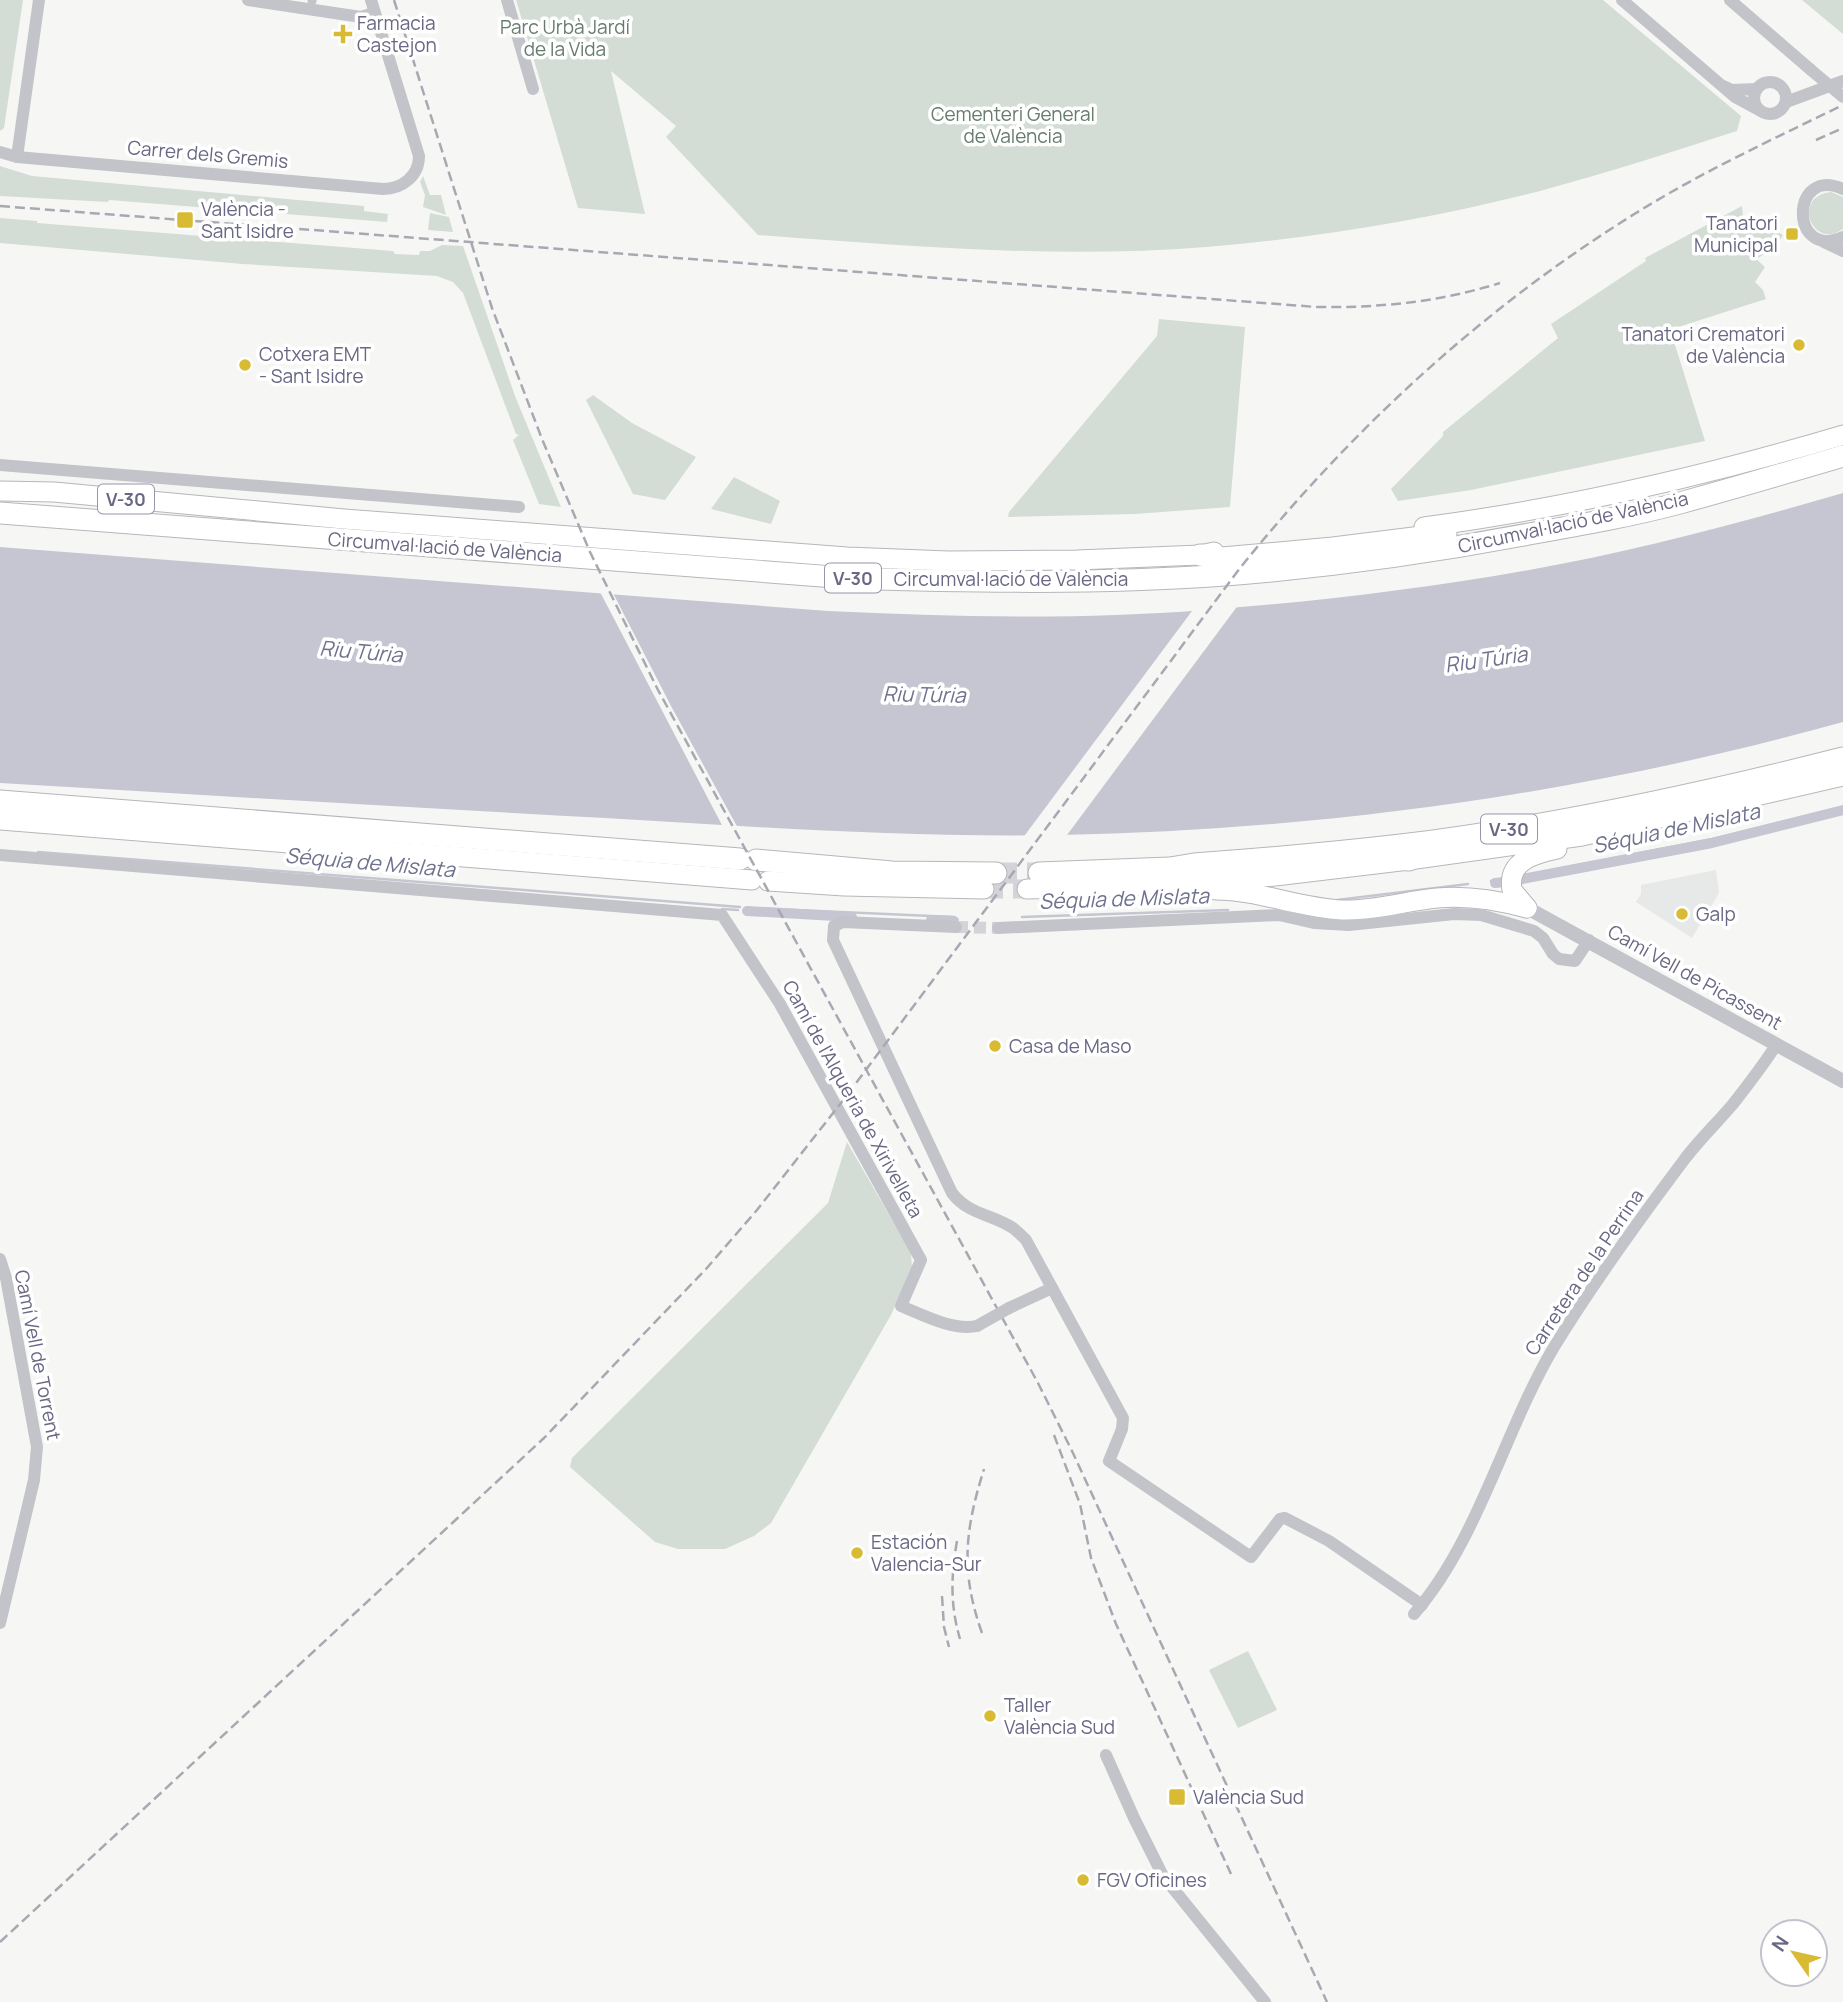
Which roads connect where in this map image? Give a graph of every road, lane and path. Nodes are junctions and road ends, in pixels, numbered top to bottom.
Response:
1 (39, 0) edge
2 (248, 0) edge
3 (507, 0) edge
4 (1622, 0) edge
5 (1730, 0) edge
6 (372, 6) edge
7 (1843, 81) edge
8 (1717, 83) junction
9 (1783, 88) junction
10 (533, 89) dead end
11 (1757, 89) junction
12 (1818, 92) junction
13 (1843, 97) edge
14 (1786, 102) junction
15 (1759, 110) junction
16 (0, 152) edge
17 (17, 157) junction
18 (1843, 189) edge
19 (1843, 237) edge
20 (1820, 240) junction
21 (1843, 251) edge
22 (1843, 436) edge
23 (1843, 456) edge
24 (0, 466) edge
25 (0, 479) edge
26 (0, 491) edge
27 (54, 492) junction
28 (1701, 495) junction
29 (519, 507) dead end
30 (0, 513) edge
31 (1200, 555) junction
32 (1843, 758) edge
33 (1843, 776) edge
34 (0, 801) edge
35 (0, 820) edge
36 (34, 823) junction
37 (0, 830) edge
38 (1581, 836) junction
39 (0, 855) edge
40 (1409, 860) joint
41 (754, 870) junction
42 (1171, 877) junction
43 (990, 881) tunnel mouth
44 (1033, 881) tunnel mouth
45 (1527, 908) junction
46 (956, 927) tunnel mouth
47 (998, 928) tunnel mouth
48 (1590, 940) junction
49 (1777, 1044) junction
50 (1843, 1081) edge
51 (0, 1259) edge
52 (1052, 1288) junction
53 (0, 1623) edge
54 (1106, 1755) dead end
55 (1265, 2002) edge

1 - 17 street
2 - 6 street
3 - 10 street
4 - 8 street
5 - 13 street, bridge
6 - 17 street, Carrer dels Gremis
7 - 12 street
8 - 11 street
8 - 15 street
9 - 11 street
9 - 12 street
9 - 14 street
11 - 15 street
12 - 14 street
14 - 15 street
16 - 17 street, Carrer dels Gremis
18 - 20 street
19 - 20 street
20 - 21 street
22 - 31 highway, Circumval·lació de València / V-30
23 - 28 highway, Circumval·lació de València / V-30
24 - 29 street
25 - 27 highway
26 - 27 highway, Circumval·lació de València / V-30
27 - 31 highway, Circumval·lació de València / V-30
28 - 30 highway, Circumval·lació de València / V-30
28 - 31 highway
32 - 42 highway, V-30
33 - 38 highway, V-30
34 - 41 highway
35 - 36 highway
36 - 37 highway
36 - 41 highway
38 - 40 highway, V-30
38 - 45 highway
39 - 52 street, Camí de l'Alqueria de Xirivelleta, bridge
40 - 42 highway
41 - 43 highway
42 - 44 highway, V-30
42 - 45 highway
45 - 48 street, Camí Vell de Picassent
46 - 52 street
47 - 48 street
48 - 49 street, Camí Vell de Picassent
49 - 50 street, Camí Vell de Picassent
49 - 52 street, Carretera de la Perrina
51 - 53 street, Camí Vell de Torrent
54 - 55 street

